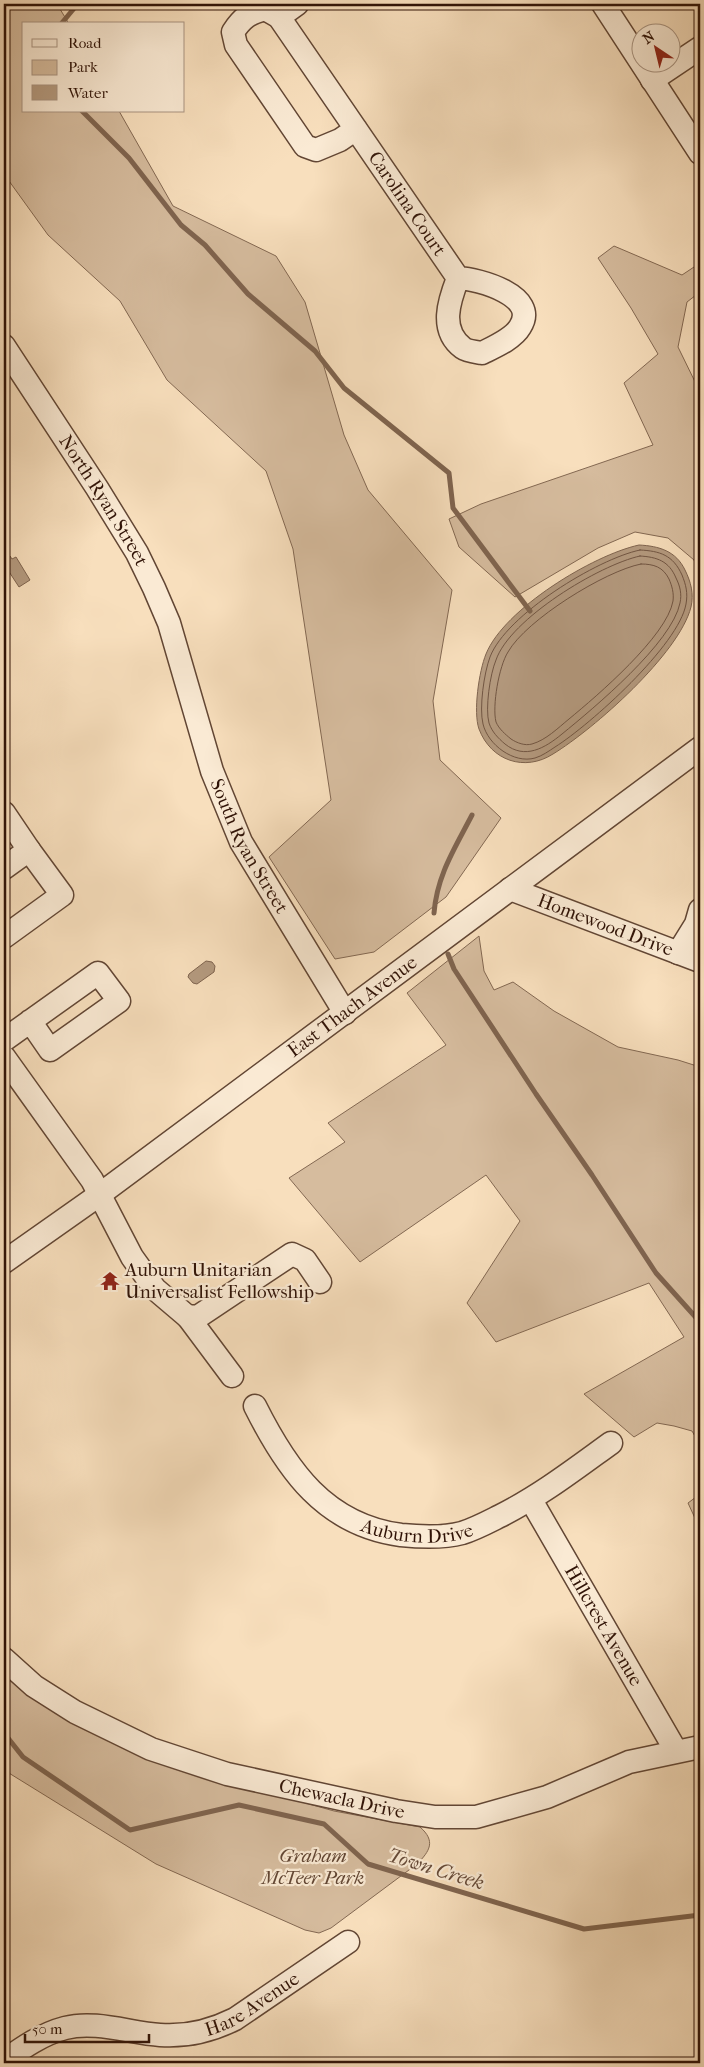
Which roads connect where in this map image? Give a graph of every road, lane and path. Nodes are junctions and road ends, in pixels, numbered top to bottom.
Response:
1 (297, 4) edge
2 (603, 4) edge
3 (279, 17) junction
4 (700, 48) edge
5 (652, 80) junction
6 (356, 129) junction
7 (700, 153) edge
8 (458, 278) dead end
9 (4, 346) edge
10 (181, 666) joint
11 (700, 748) edge
12 (4, 813) edge
13 (29, 850) junction
14 (4, 868) edge
15 (510, 889) junction
16 (700, 910) edge
17 (4, 937) edge
18 (678, 953) junction
19 (700, 961) edge
20 (345, 1013) junction
21 (30, 1021) dead end
22 (4, 1040) edge
23 (4, 1057) edge
24 (99, 1195) junction
25 (4, 1262) edge
26 (320, 1282) dead end
27 (188, 1317) junction
28 (232, 1376) dead end
29 (255, 1406) dead end
30 (611, 1443) dead end
31 (531, 1500) junction
32 (4, 1659) edge
33 (700, 1747) edge
34 (676, 1751) junction
35 (348, 1942) dead end
36 (4, 2061) edge

1 - 3 street
2 - 5 street
3 - 6 street, Carolina Court
3 - 6 street
4 - 5 street
5 - 7 street
6 - 8 street, Carolina Court
9 - 10 street, North Ryan Street
10 - 20 street, South Ryan Street
11 - 15 street, East Thach Avenue
12 - 13 street
13 - 14 street
13 - 17 street
15 - 18 street, Homewood Drive
15 - 20 street, East Thach Avenue
16 - 18 street
18 - 19 street, Homewood Drive
20 - 24 street, East Thach Avenue
21 - 22 street
23 - 24 street
24 - 25 street, East Thach Avenue
24 - 27 street
26 - 27 street
27 - 28 street
29 - 31 street, Auburn Drive
30 - 31 street, Auburn Drive
31 - 34 street, Hillcrest Avenue
32 - 34 street, Chewacla Drive
33 - 34 street, Chewacla Drive
35 - 36 street, Hare Avenue

